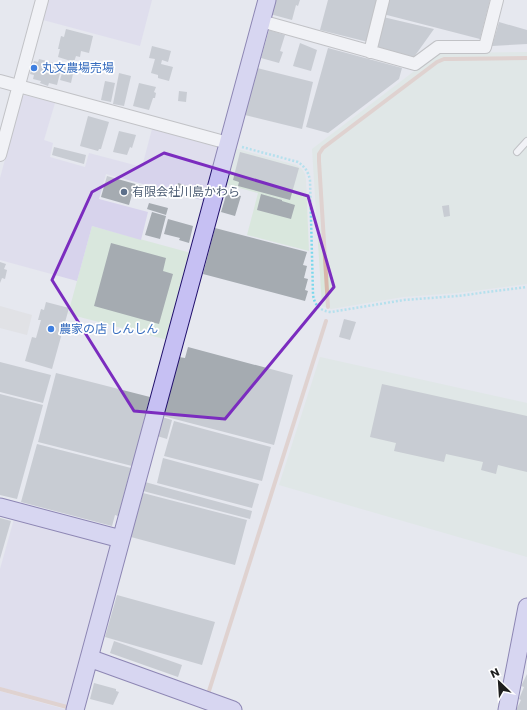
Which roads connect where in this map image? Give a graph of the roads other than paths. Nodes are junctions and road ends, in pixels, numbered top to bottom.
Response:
1 (42, 0) edge
2 (267, 0) edge
3 (383, 0) edge
4 (497, 0) edge
5 (261, 22) junction
6 (370, 52) junction
7 (0, 81) edge
8 (18, 86) junction
9 (527, 141) edge
10 (228, 143) junction
11 (517, 152) dead end
12 (0, 155) edge
13 (0, 507) edge
14 (121, 539) junction
15 (527, 607) edge
16 (89, 658) junction
17 (522, 664) edge
18 (210, 706) edge
19 (75, 710) edge
20 (233, 710) edge
21 (507, 710) edge

1 - 8 street
2 - 5 street
3 - 6 street
4 - 6 street
5 - 6 street
5 - 10 street
7 - 8 street
8 - 10 street
8 - 12 street
9 - 11 lane
10 - 14 street
13 - 14 street
14 - 16 street
15 - 17 street
16 - 18 street
16 - 19 street
17 - 21 street
18 - 20 street

